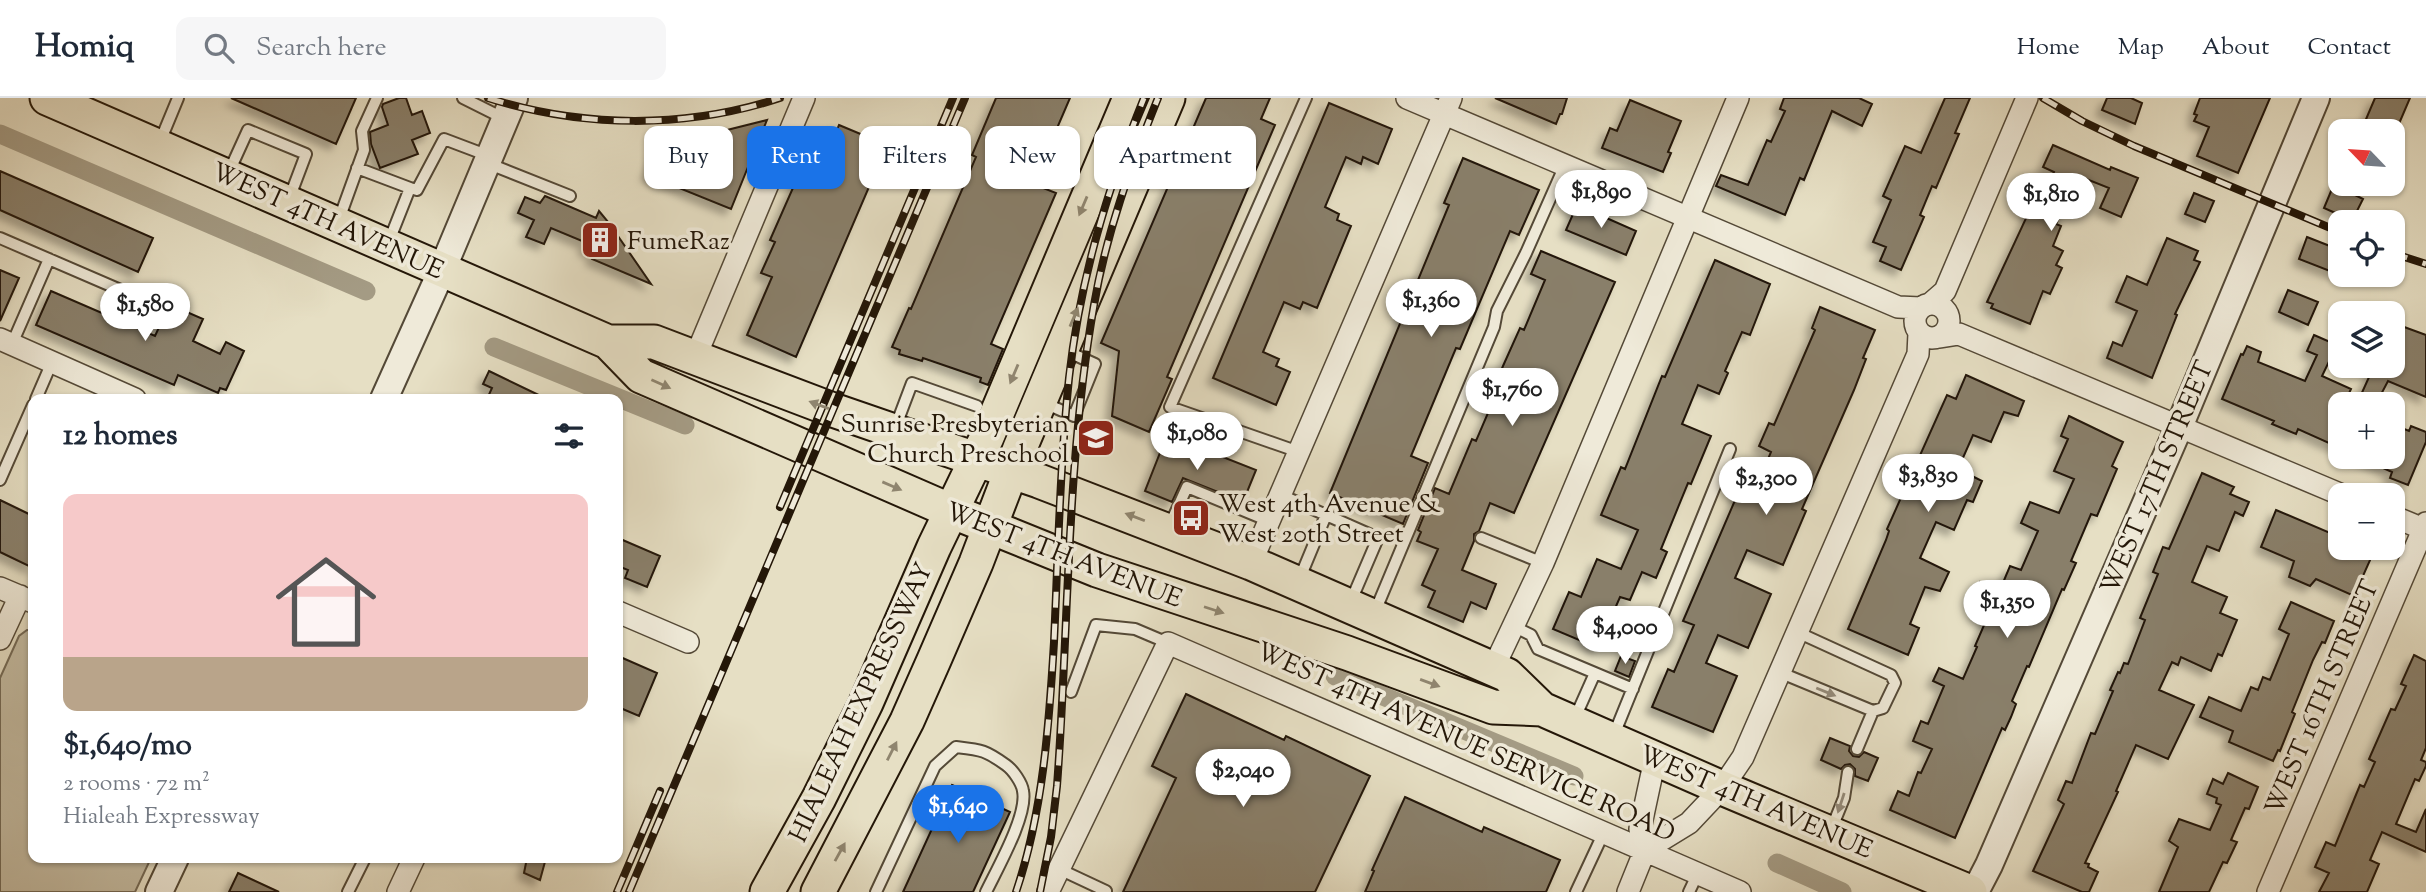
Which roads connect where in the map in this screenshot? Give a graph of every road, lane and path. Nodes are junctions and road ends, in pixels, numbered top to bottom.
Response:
1 (47, 98) edge
2 (178, 98) edge
3 (377, 98) edge
4 (463, 98) edge
5 (804, 98) edge
6 (1130, 98) edge
7 (1168, 98) edge
8 (1306, 98) edge
9 (1407, 98) edge
10 (1738, 98) edge
11 (2027, 98) edge
12 (2316, 98) edge
13 (1447, 106) edge
14 (509, 109) edge
15 (159, 147) junction
16 (488, 159) junction
17 (1565, 165) junction
18 (357, 168) junction
19 (227, 177) junction
20 (410, 188) junction
21 (570, 196) dead end
22 (287, 203) junction
23 (1688, 217) junction
24 (337, 224) junction
25 (0, 238) edge
26 (387, 246) junction
27 (49, 259) junction
28 (442, 270) junction
29 (153, 304) dead end
30 (1934, 323) junction
31 (6, 342) edge
32 (608, 342) junction
33 (695, 358) junction
34 (52, 362) junction
35 (38, 394) edge
36 (124, 394) edge
37 (386, 394) edge
38 (977, 406) dead end
39 (28, 416) edge
40 (2179, 427) junction
41 (894, 430) junction
42 (1730, 449) dead end
43 (1299, 452) junction
44 (976, 459) junction
45 (1011, 471) junction
46 (0, 480) edge
47 (2328, 489) edge
48 (1281, 495) junction
49 (951, 512) junction
50 (1326, 515) junction
51 (1269, 521) junction
52 (2405, 521) edge
53 (989, 527) junction
54 (2425, 528) edge
55 (1168, 530) junction
56 (1481, 538) dead end
57 (1251, 563) junction
58 (1543, 563) junction
59 (1297, 584) junction
60 (18, 596) edge
61 (1360, 611) junction
62 (623, 614) edge
63 (1513, 626) junction
64 (1797, 632) junction
65 (0, 639) edge
66 (688, 642) dead end
67 (1168, 643) junction
68 (1493, 669) junction
69 (1779, 672) junction
70 (1595, 673) junction
71 (1633, 689) junction
72 (1071, 692) dead end
73 (1542, 709) junction
74 (1873, 711) junction
75 (1573, 723) junction
76 (1611, 739) junction
77 (1857, 749) dead end
78 (1656, 759) junction
79 (1848, 772) dead end
80 (1722, 788) junction
81 (1604, 832) junction
82 (1830, 833) junction
83 (1644, 850) junction
84 (173, 863) edge
85 (362, 863) edge
86 (412, 863) edge
87 (1059, 869) junction
88 (1694, 883) edge
89 (1107, 891) edge
90 (159, 892) edge
91 (348, 892) edge
92 (398, 892) edge
93 (767, 892) edge
94 (818, 892) edge
95 (876, 892) edge
96 (986, 892) edge
97 (1048, 892) edge
98 (1576, 892) edge
99 (1628, 892) edge
100 (1740, 892) edge
101 (1973, 892) edge
102 (2268, 892) edge

1 - 15 main road, WEST 4TH AVENUE
2 - 15 lane
3 - 18 lane
4 - 14 lane
5 - 33 street
6 -> 44 main road, HIALEAH EXPRESSWAY
45 -> 7 main road, HIALEAH EXPRESSWAY
8 - 43 lane
9 - 13 street
10 - 23 street
11 - 30 street
12 - 40 street, WEST 17TH STREET
13 - 17 street
13 - 43 street
14 - 16 street
15 - 19 main road, WEST 4TH AVENUE
16 - 20 lane
16 - 21 lane
16 - 28 street
17 - 23 street
17 - 61 lane
18 - 20 lane
18 - 24 lane
19 - 22 main road, WEST 4TH AVENUE
19 - 22 lane
20 - 26 lane
22 - 24 main road, WEST 4TH AVENUE
23 - 30 street
23 - 58 street
24 - 26 main road, WEST 4TH AVENUE
25 - 27 lane
26 - 28 main road, WEST 4TH AVENUE
27 - 29 lane
27 - 31 lane
28 - 32 main road, WEST 4TH AVENUE
28 - 37 street
30 - 40 street
30 - 64 street
31 - 34 street
32 - 33 main road, WEST 4TH AVENUE
32 -> 49 main road, WEST 4TH AVENUE
41 -> 33 main road, WEST 4TH AVENUE
34 - 35 lane
34 - 36 street
38 - 41 lane
39 - 46 lane
40 - 47 street
40 - 101 street, WEST 17TH STREET
41 - 44 main road, WEST 4TH AVENUE
42 - 71 lane
43 - 48 street
44 - 45 main road, WEST 4TH AVENUE
44 - 49 main road, HIALEAH EXPRESSWAY
45 - 53 main road, HIALEAH EXPRESSWAY
55 -> 45 main road, WEST 4TH AVENUE
48 - 50 lane
48 - 51 street
49 - 53 main road, WEST 4TH AVENUE
49 - 93 main road, HIALEAH EXPRESSWAY
50 - 59 lane
50 - 61 lane
51 - 55 lane
51 - 57 street
52 - 54 street
53 -> 73 main road, WEST 4TH AVENUE
94 -> 53 main road, HIALEAH EXPRESSWAY
54 - 102 street, WEST 16TH STREET
55 - 57 main road, WEST 4TH AVENUE
56 - 58 lane
57 - 59 main road, WEST 4TH AVENUE
58 - 63 street
59 - 61 main road, WEST 4TH AVENUE
60 - 65 street
61 - 68 main road, WEST 4TH AVENUE
62 - 66 street
63 - 68 street
63 - 70 lane
64 - 69 street
64 - 74 lane
67 - 72 lane
67 - 81 street, WEST 4TH AVENUE SERVICE ROAD
67 - 87 street
68 - 73 main road, WEST 4TH AVENUE
69 -> 74 lane
69 - 80 street
70 - 71 lane
70 - 75 lane
71 - 76 lane
73 - 75 main road, WEST 4TH AVENUE
74 - 77 lane
75 - 76 main road, WEST 4TH AVENUE
76 - 78 main road, WEST 4TH AVENUE
78 - 80 main road, WEST 4TH AVENUE
78 - 83 street
79 -> 82 lane
80 - 82 main road, WEST 4TH AVENUE
80 - 83 street
81 - 83 street, WEST 4TH AVENUE SERVICE ROAD
81 - 98 lane
82 - 101 main road, WEST 4TH AVENUE
83 - 88 street, WEST 4TH AVENUE SERVICE ROAD
83 - 99 street
84 - 90 street
85 - 91 lane
86 - 92 street
87 - 89 lane
87 - 97 street
88 - 100 street, WEST 4TH AVENUE SERVICE ROAD
95 - 96 lane

